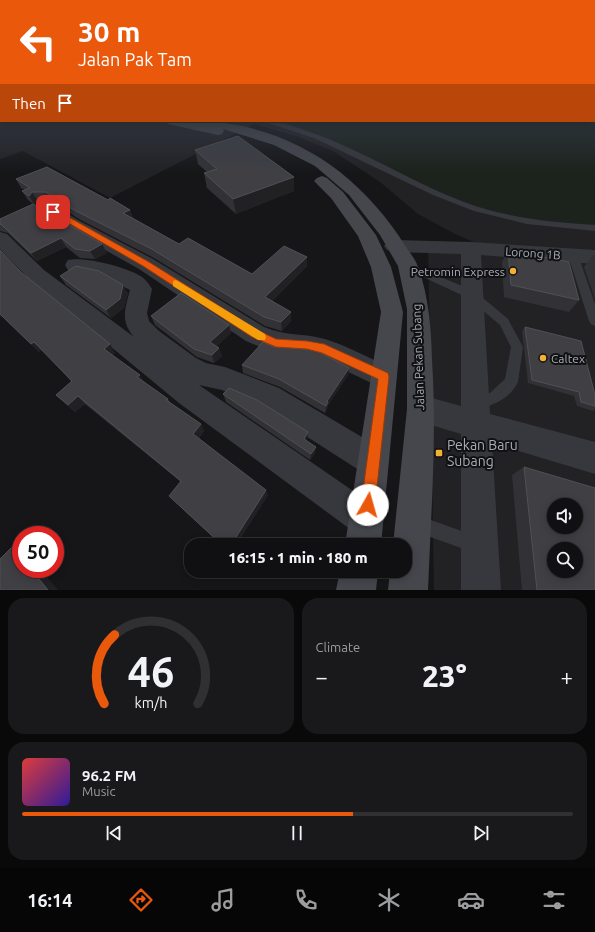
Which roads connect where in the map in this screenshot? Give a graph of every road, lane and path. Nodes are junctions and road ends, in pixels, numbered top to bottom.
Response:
1 (177, 122) edge
2 (207, 122) edge
3 (269, 122) edge
4 (44, 206) dead end
5 (595, 228) edge
6 (0, 238) edge
7 (394, 246) junction
8 (471, 248) junction
9 (573, 255) junction
10 (595, 257) edge
11 (75, 265) edge
12 (408, 266) junction
13 (472, 295) junction
14 (595, 321) edge
15 (384, 377) junction
16 (421, 409) junction
17 (476, 414) junction
18 (595, 458) edge
19 (373, 461) junction
20 (413, 523) junction
21 (365, 532) edge
22 (480, 546) junction
23 (358, 578) edge
24 (356, 590) edge
25 (408, 590) edge
26 (481, 590) edge

1 - 15 main road, Jalan Pekan Subang
2 - 7 main road, Jalan Pekan Subang
3 - 5 lane
4 - 15 street
6 - 21 street
7 - 8 street, Lorong 1B
7 - 12 main road, Jalan Pekan Subang
8 - 9 street, Lorong 1B
8 - 13 street
9 - 10 street, Lorong 1B
9 - 14 lane
11 - 19 street
12 - 13 lane
12 - 16 main road, Jalan Pekan Subang
13 - 17 street
13 - 17 lane
15 - 19 main road, Jalan Pekan Subang
16 - 17 street
16 - 20 main road, Jalan Pekan Subang
17 - 18 street
17 - 22 street
19 - 21 main road, Jalan Pekan Subang
20 - 22 lane
20 - 25 main road, Jalan Pekan Subang
22 - 26 street
23 - 24 main road

